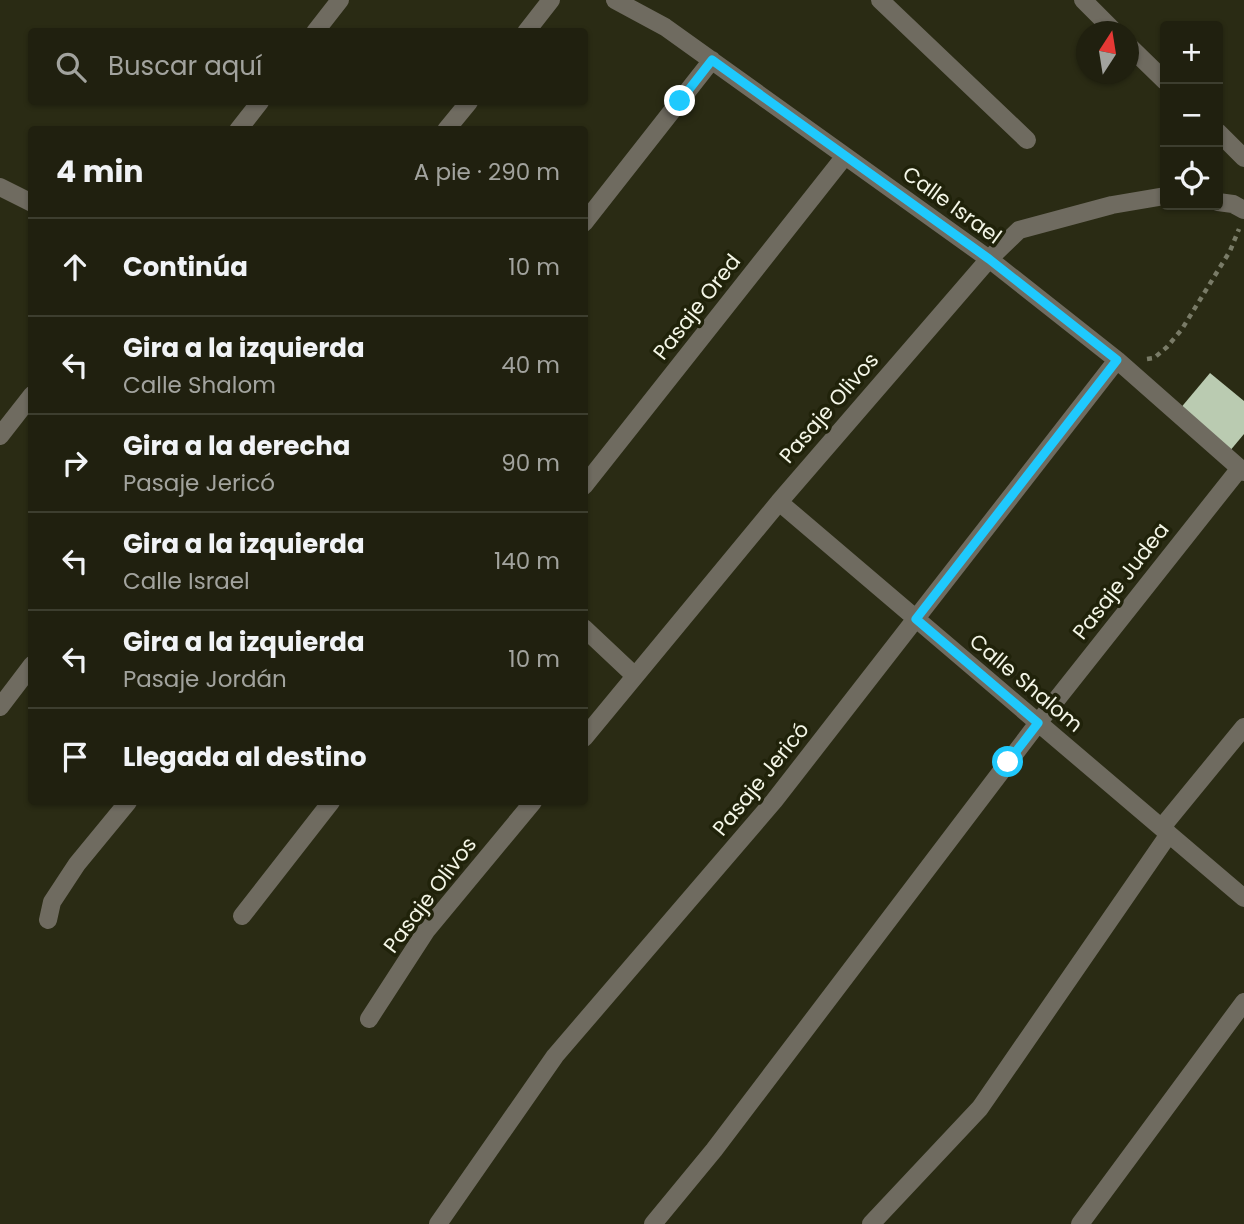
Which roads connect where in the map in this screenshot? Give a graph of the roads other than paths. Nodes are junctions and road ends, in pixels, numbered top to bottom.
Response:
1 (340, 0) edge
2 (551, 0) edge
3 (615, 0) edge
4 (880, 0) edge
5 (1083, 0) edge
6 (1104, 21) edge
7 (318, 28) edge
8 (529, 28) edge
9 (1139, 55) edge
10 (712, 60) junction
11 (1160, 76) edge
12 (258, 105) edge
13 (467, 105) edge
14 (241, 126) edge
15 (449, 126) edge
16 (1223, 137) edge
17 (1027, 140) dead end
18 (845, 156) junction
19 (1244, 158) edge
20 (0, 187) edge
21 (1160, 197) edge
22 (28, 201) edge
23 (588, 218) edge
24 (989, 259) junction
25 (1120, 363) junction
26 (28, 401) edge
27 (0, 436) edge
28 (1242, 470) edge
29 (588, 480) edge
30 (779, 502) junction
31 (916, 619) junction
32 (588, 632) edge
33 (28, 670) edge
34 (635, 676) junction
35 (0, 707) edge
36 (1038, 723) junction
37 (1244, 726) edge
38 (588, 733) edge
39 (126, 805) edge
40 (329, 805) edge
41 (531, 805) edge
42 (1169, 834) junction
43 (1244, 898) edge
44 (242, 916) dead end
45 (48, 920) dead end
46 (1244, 1002) edge
47 (369, 1019) dead end
48 (438, 1224) edge
49 (653, 1224) edge
50 (871, 1224) edge
51 (1080, 1224) edge

1 - 7 street
2 - 8 street
3 - 10 street, Calle Israel
4 - 17 street
5 - 6 street
9 - 11 street
10 - 18 street, Calle Israel
10 - 23 street
12 - 14 street
13 - 15 street
16 - 19 street
18 - 24 street, Calle Israel
18 - 29 street, Pasaje Ored
20 - 22 street
21 - 24 street, Pasaje Olivos
24 - 25 street, Calle Israel
24 - 30 street, Pasaje Olivos
25 - 28 street, Calle Israel
25 - 31 street, Pasaje Jericó
26 - 27 street
28 - 36 street, Pasaje Judea
30 - 31 street, Calle Shalom
30 - 34 street, Pasaje Olivos
31 - 36 street, Calle Shalom
31 - 48 street, Pasaje Jericó
32 - 34 street
33 - 35 street
34 - 38 street, Pasaje Olivos
36 - 42 street, Calle Shalom
36 - 49 street, Pasaje Judea
37 - 42 street
39 - 45 street
40 - 44 street
41 - 47 street, Pasaje Olivos
42 - 43 street, Calle Shalom
42 - 50 street
46 - 51 street

